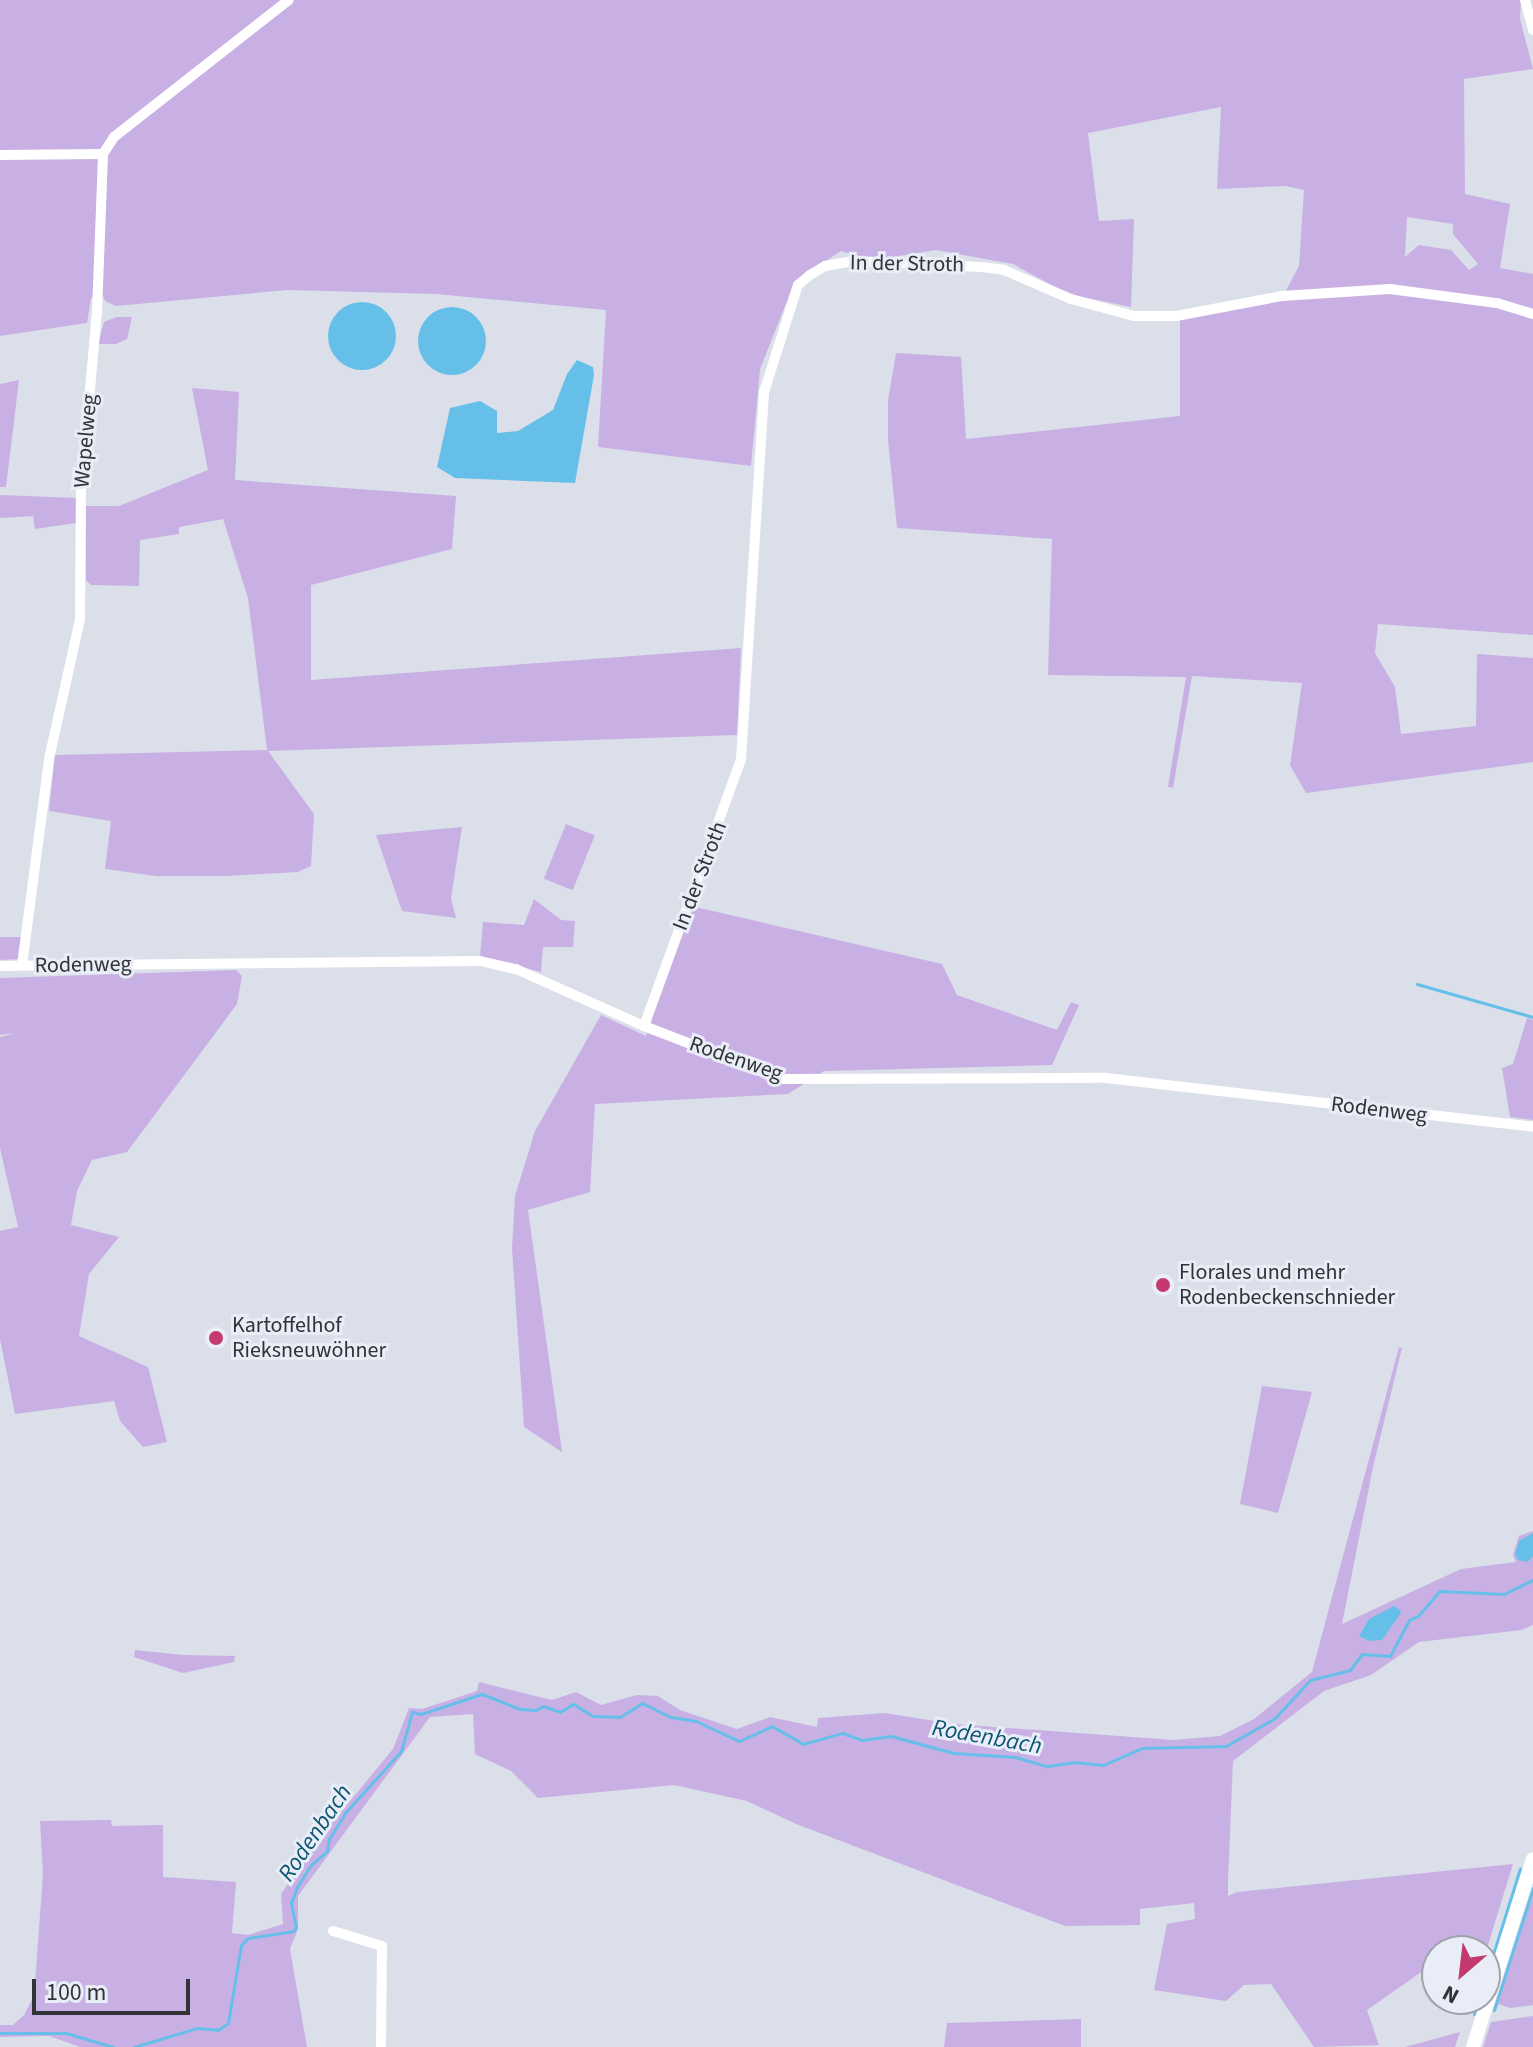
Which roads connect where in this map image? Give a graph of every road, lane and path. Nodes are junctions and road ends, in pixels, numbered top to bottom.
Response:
1 (289, 0) edge
2 (1525, 0) edge
3 (1533, 30) edge
4 (103, 154) junction
5 (0, 155) edge
6 (1533, 314) edge
7 (22, 965) junction
8 (0, 966) edge
9 (644, 1026) junction
10 (1533, 1127) edge
11 (1533, 1859) edge
12 (333, 1931) dead end
13 (381, 2047) edge
14 (1473, 2047) edge

1 - 4 street
2 - 3 street
4 - 5 street
4 - 7 street, Wapelweg
6 - 9 street, In der Stroth
7 - 8 street, Rodenweg
7 - 9 street, Rodenweg
9 - 10 street, Rodenweg
11 - 14 main road
12 - 13 street

